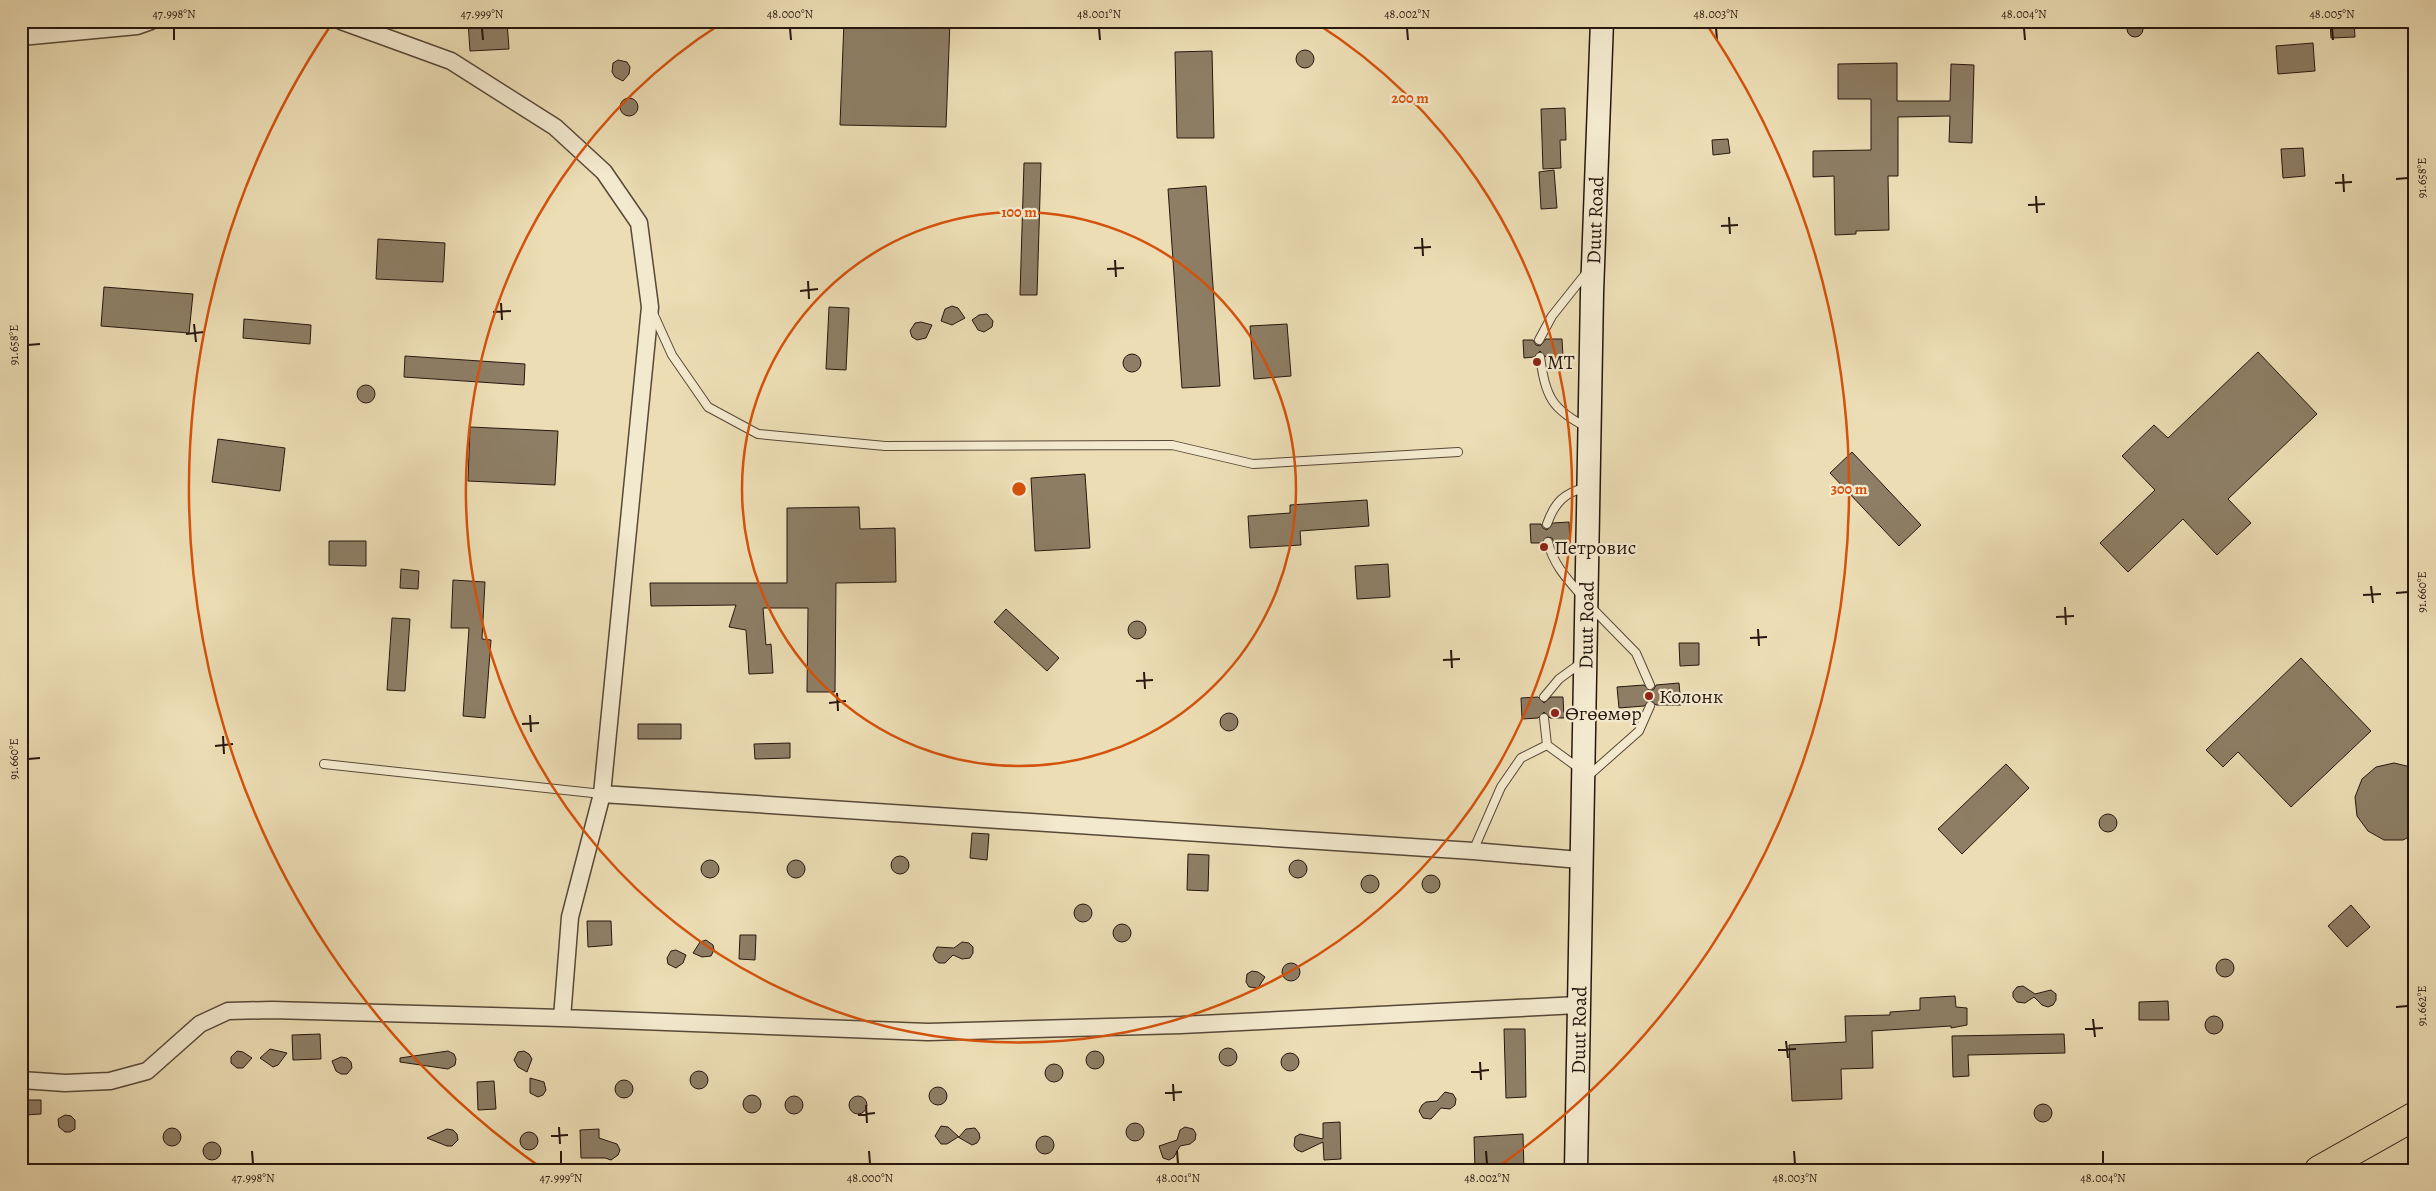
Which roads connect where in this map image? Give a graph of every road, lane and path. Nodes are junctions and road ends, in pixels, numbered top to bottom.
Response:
1 (341, 21) edge
2 (1602, 21) edge
3 (142, 23) edge
4 (21, 37) edge
5 (1593, 266) junction
6 (650, 307) junction
7 (1540, 340) dead end
8 (1540, 357) dead end
9 (1590, 429) junction
10 (1458, 452) dead end
11 (1588, 487) junction
12 (1547, 524) dead end
13 (1548, 542) dead end
14 (1586, 601) junction
15 (1585, 660) junction
16 (1650, 685) dead end
17 (1544, 697) dead end
18 (1650, 706) dead end
19 (1544, 718) dead end
20 (1546, 745) junction
21 (324, 764) dead end
22 (1582, 776) junction
23 (602, 794) junction
24 (1472, 851) junction
25 (1580, 860) junction
26 (1578, 1005) junction
27 (562, 1018) junction
28 (21, 1080) edge
29 (2415, 1116) edge
30 (1576, 1170) edge
31 (2319, 1170) edge

1 - 6 street
2 - 5 main road, Duut Road
3 - 4 street
5 - 7 lane
5 - 9 main road, Duut Road
6 - 10 lane
6 - 23 street
8 - 9 lane
9 - 11 main road, Duut Road
11 - 12 lane
11 - 14 main road, Duut Road
13 - 14 lane
14 - 15 main road, Duut Road
14 - 16 lane
15 - 17 lane
15 - 22 main road, Duut Road
18 - 22 lane
19 - 20 lane
20 - 22 lane
20 - 24 lane
21 - 23 lane
22 - 25 main road, Duut Road
23 - 24 street
23 - 27 street
24 - 25 street
25 - 26 main road, Duut Road
26 - 27 street
26 - 30 main road, Duut Road
27 - 28 street
29 - 31 highway

